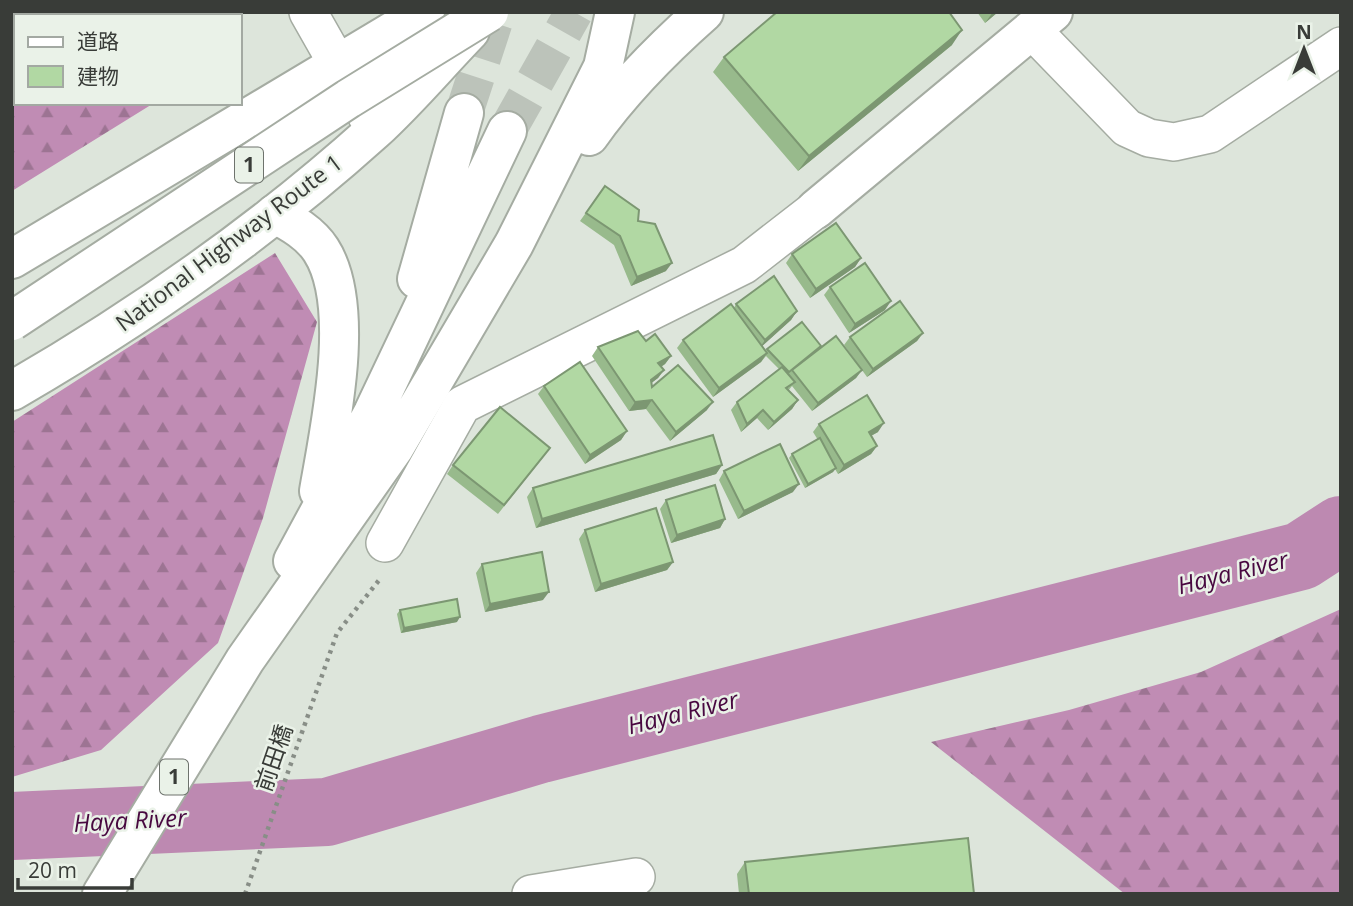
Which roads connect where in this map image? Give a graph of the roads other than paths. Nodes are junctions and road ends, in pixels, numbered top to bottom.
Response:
1 (308, 12) edge
2 (425, 12) edge
3 (489, 12) edge
4 (615, 12) edge
5 (704, 12) edge
6 (1042, 21) edge
7 (1341, 46) edge
8 (337, 65) junction
9 (464, 113) tunnel mouth
10 (375, 130) junction
11 (507, 131) tunnel mouth
12 (816, 209) joint
13 (275, 214) junction
14 (514, 244) junction
15 (12, 259) edge
16 (12, 321) edge
17 (398, 355) junction
18 (12, 391) edge
19 (314, 517) junction
20 (385, 543) road end
21 (245, 660) junction
22 (636, 877) dead end
23 (102, 894) edge
24 (531, 894) edge

1 - 8 street
2 - 8 main road, 1
3 - 10 main road, National Highway Route 1 / 1
3 - 16 main road, 1, bridge
4 - 14 main road, 1
5 - 14 main road, 1
6 - 7 street
6 - 12 main road
8 - 10 street
8 - 15 main road, 1
9 - 17 main road, 1
10 - 13 main road, National Highway Route 1 / 1
11 - 17 main road, 1
12 - 20 street
13 - 18 main road, National Highway Route 1 / 1
13 - 19 main road, 1
14 - 21 main road, 1
17 - 19 main road, 1
19 - 21 main road, 1
21 - 23 main road, 1
22 - 24 street

